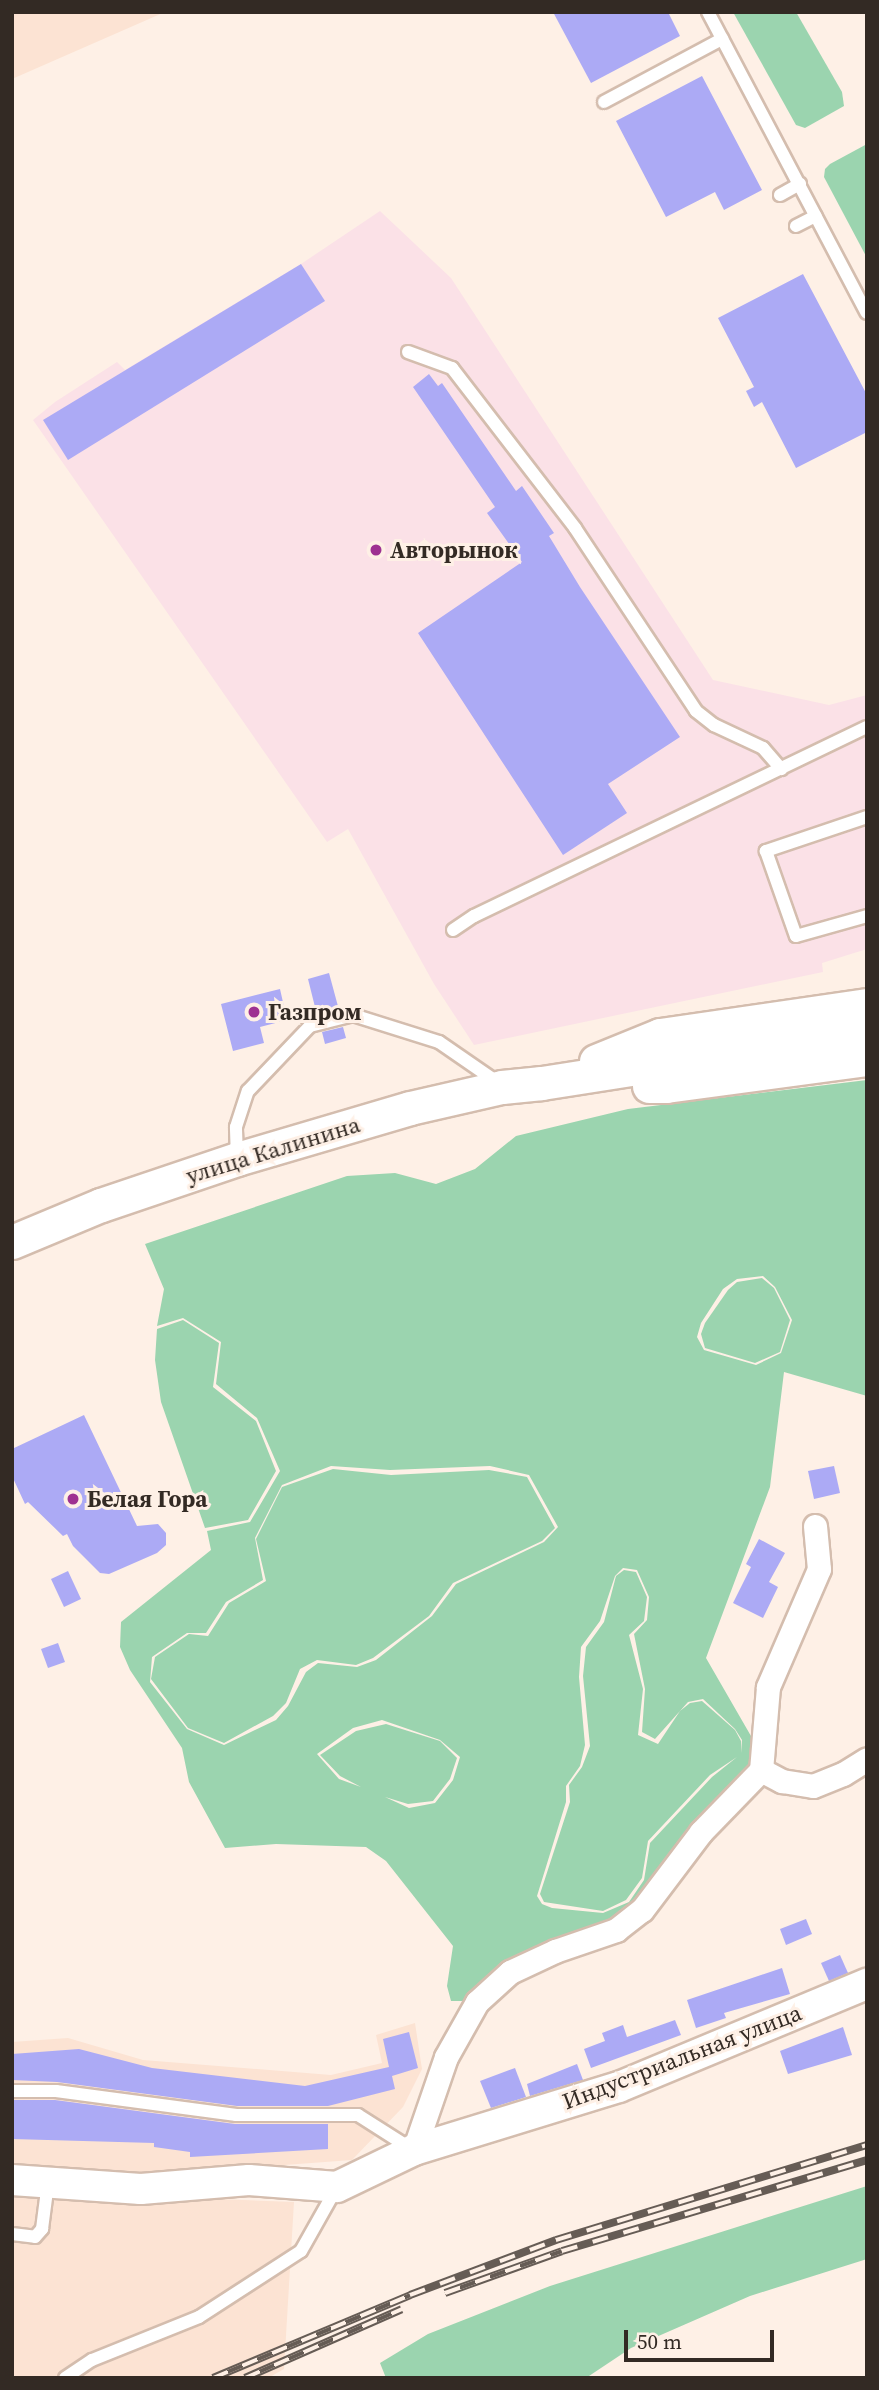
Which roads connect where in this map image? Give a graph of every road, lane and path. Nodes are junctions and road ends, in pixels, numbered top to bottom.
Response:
1 (708, 12) edge
2 (722, 39) junction
3 (604, 102) dead end
4 (800, 184) junction
5 (780, 195) dead end
6 (816, 216) junction
7 (796, 226) dead end
8 (867, 313) edge
9 (408, 352) dead end
10 (867, 727) edge
11 (781, 769) junction
12 (867, 817) edge
13 (867, 916) edge
14 (453, 930) dead end
15 (867, 1004) edge
16 (867, 1032) edge
17 (867, 1059) edge
18 (542, 1083) junction
19 (502, 1087) junction
20 (237, 1159) junction
21 (12, 1242) edge
22 (815, 1526) dead end
23 (867, 1759) edge
24 (761, 1770) junction
25 (867, 1984) edge
26 (12, 2091) edge
27 (414, 2150) junction
28 (12, 2180) edge
29 (48, 2182) junction
30 (337, 2187) junction
31 (12, 2234) edge
32 (65, 2378) edge

1 - 2 lane
2 - 3 lane
2 - 4 lane
4 - 5 lane
4 - 6 lane
6 - 7 lane
6 - 8 lane
9 - 11 lane
10 - 11 lane
11 - 14 lane
12 - 13 lane
15 - 18 main road
16 - 18 main road
17 - 18 main road
18 - 19 main road, улица Калинина
19 - 20 main road, улица Калинина
19 - 20 lane
20 - 21 main road, улица Калинина
22 - 24 street
23 - 24 street
24 - 27 street
25 - 27 street, Индустриальная улица
26 - 27 lane
27 - 30 street, Индустриальная улица
28 - 29 street
29 - 30 street
29 - 31 lane
30 - 32 lane

